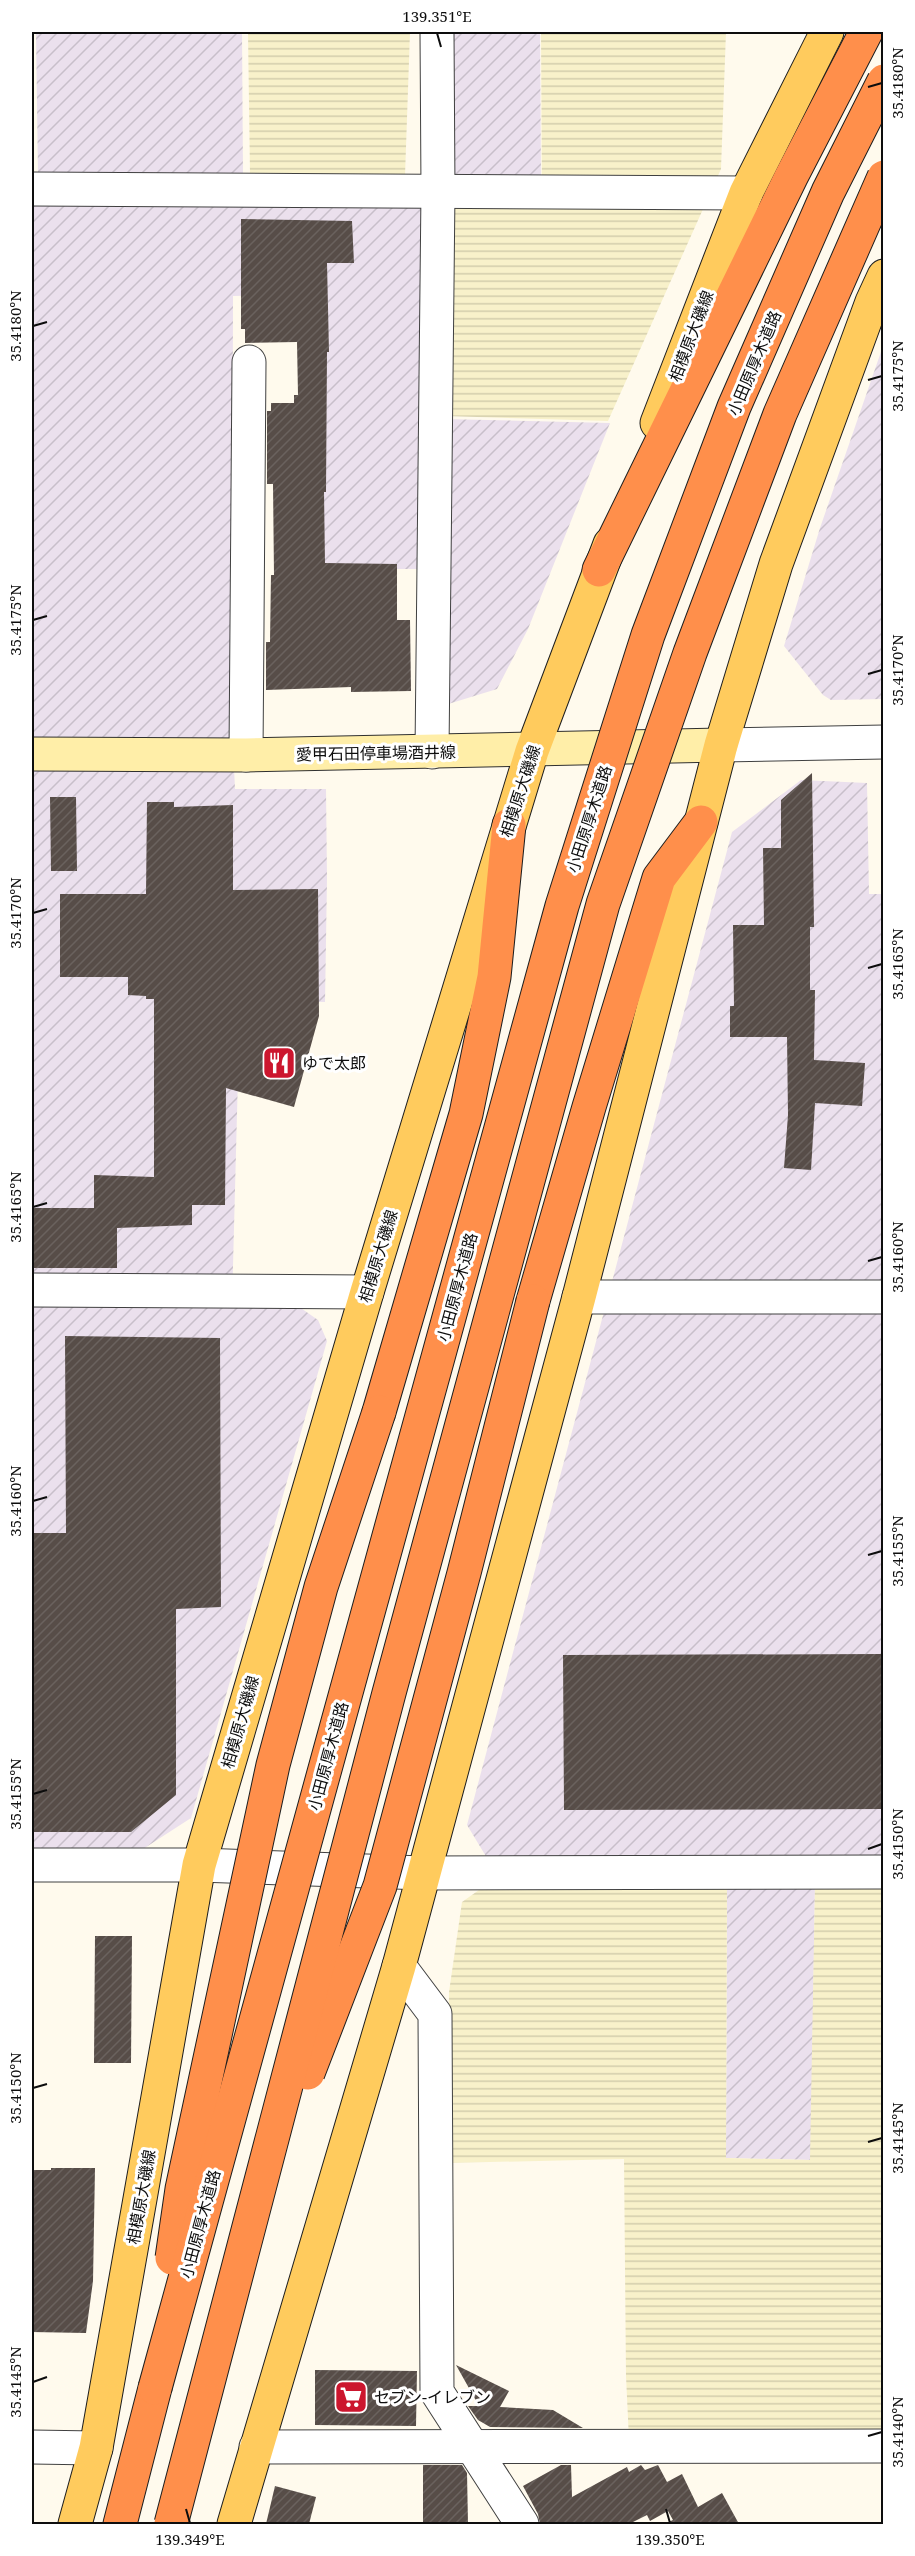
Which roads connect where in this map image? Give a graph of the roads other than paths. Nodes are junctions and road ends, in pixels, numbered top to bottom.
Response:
1 (437, 32) edge
2 (827, 32) edge
3 (866, 32) edge
4 (884, 81) edge
5 (884, 177) edge
6 (32, 189) edge
7 (438, 191) junction
8 (746, 193) junction
9 (884, 276) edge
10 (249, 362) dead end
11 (599, 570) junction
12 (884, 742) edge
13 (721, 745) junction
14 (532, 751) junction
15 (432, 753) junction
16 (32, 754) edge
17 (246, 756) junction
18 (701, 822) junction
19 (509, 825) junction
20 (32, 1290) edge
21 (367, 1292) junction
22 (579, 1297) junction
23 (884, 1297) edge
24 (200, 1864) junction
25 (32, 1865) edge
26 (884, 1872) edge
27 (423, 1873) junction
28 (399, 1966) junction
29 (268, 2157) junction
30 (155, 2388) junction
31 (473, 2446) junction
32 (884, 2446) edge
33 (32, 2447) edge
34 (256, 2447) junction
35 (96, 2448) junction
36 (75, 2524) edge
37 (120, 2524) edge
38 (171, 2524) edge
39 (234, 2524) edge
40 (522, 2524) edge

1 - 7 street
2 - 8 main road, 相模原大磯線
3 - 11 highway
4 - 30 highway, 小田原厚木道路, bridge
5 - 29 highway, bridge
6 - 7 street
7 - 8 street
7 - 15 street
8 - 11 main road, 相模原大磯線
9 - 13 main road
10 - 17 street
11 - 14 main road, 相模原大磯線
12 - 13 street
13 - 14 main road, 愛甲石田停車場酒井線
13 - 18 main road
14 - 15 main road, 愛甲石田停車場酒井線
14 - 19 main road, 相模原大磯線
15 - 17 main road, 愛甲石田停車場酒井線
16 - 17 main road, 愛甲石田停車場酒井線
18 - 22 main road
18 - 29 highway, bridge
19 - 21 main road, 相模原大磯線
19 - 30 highway, bridge
20 - 21 street
21 - 24 main road, 相模原大磯線
22 - 23 street
22 - 27 main road
24 - 25 street
24 - 27 street
24 - 35 main road, 相模原大磯線
26 - 27 street
27 - 28 main road
28 - 31 street
28 - 34 main road
29 - 38 highway, bridge
30 - 37 highway, 小田原厚木道路
31 - 32 street
31 - 34 street
31 - 40 street
33 - 35 street
34 - 39 main road
35 - 36 main road, 相模原大磯線

